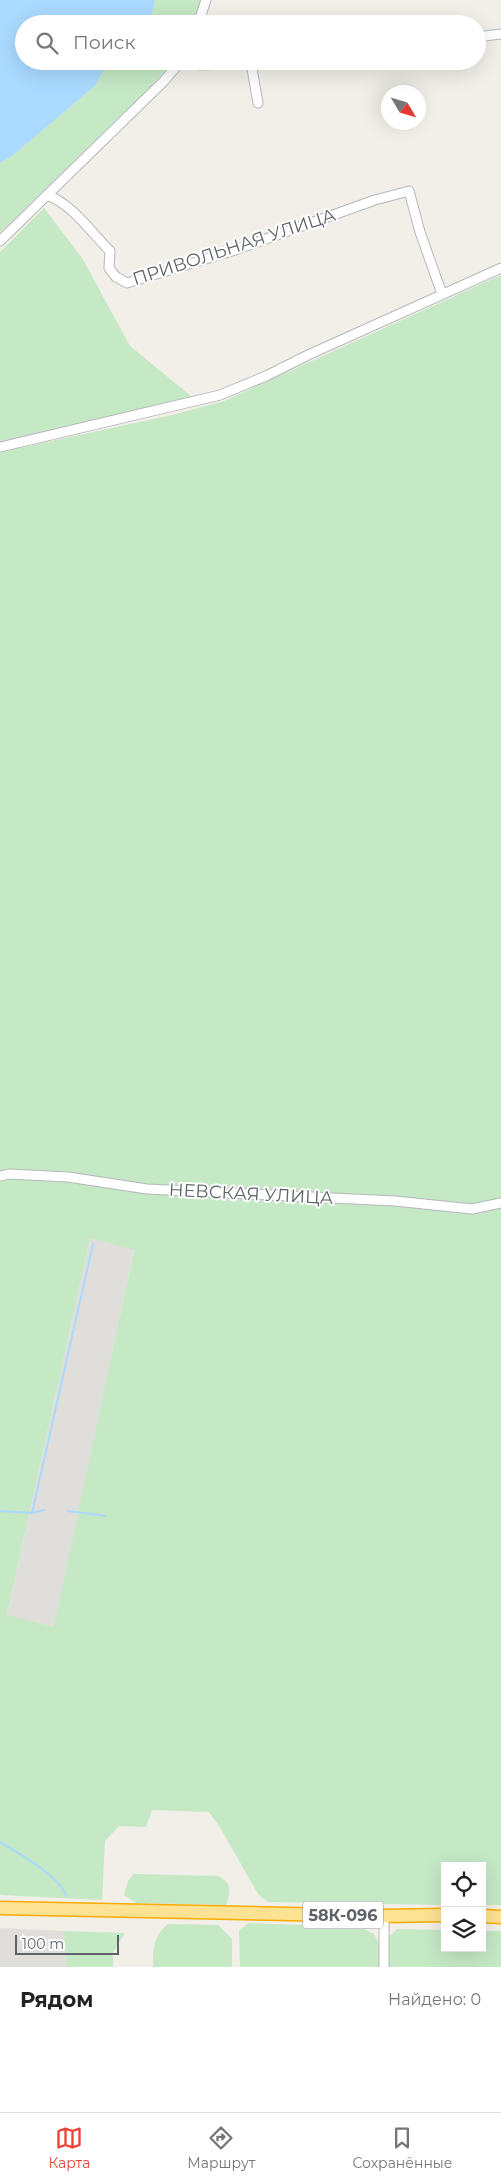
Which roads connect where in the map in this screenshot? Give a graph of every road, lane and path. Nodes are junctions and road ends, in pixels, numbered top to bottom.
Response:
1 (206, 0) edge
2 (201, 15) edge
3 (501, 34) edge
4 (486, 36) edge
5 (173, 70) edge
6 (252, 70) edge
7 (258, 103) dead end
8 (46, 195) junction
9 (0, 241) edge
10 (501, 268) edge
11 (442, 294) junction
12 (0, 447) edge
13 (0, 1176) edge
14 (501, 1202) edge
15 (0, 1908) edge
16 (441, 1915) edge
17 (384, 1916) junction
18 (486, 1916) edge
19 (501, 1916) edge
20 (384, 1967) edge

1 - 2 street
3 - 4 street
5 - 8 street
6 - 7 street
8 - 9 street
8 - 11 street, ПРИВОЛЬНАЯ УЛИЦА
10 - 11 street
11 - 12 street
13 - 14 street, НЕВСКАЯ УЛИЦА
15 - 17 highway, 58К-096
16 - 17 highway, 58К-096
17 - 20 street
18 - 19 highway

